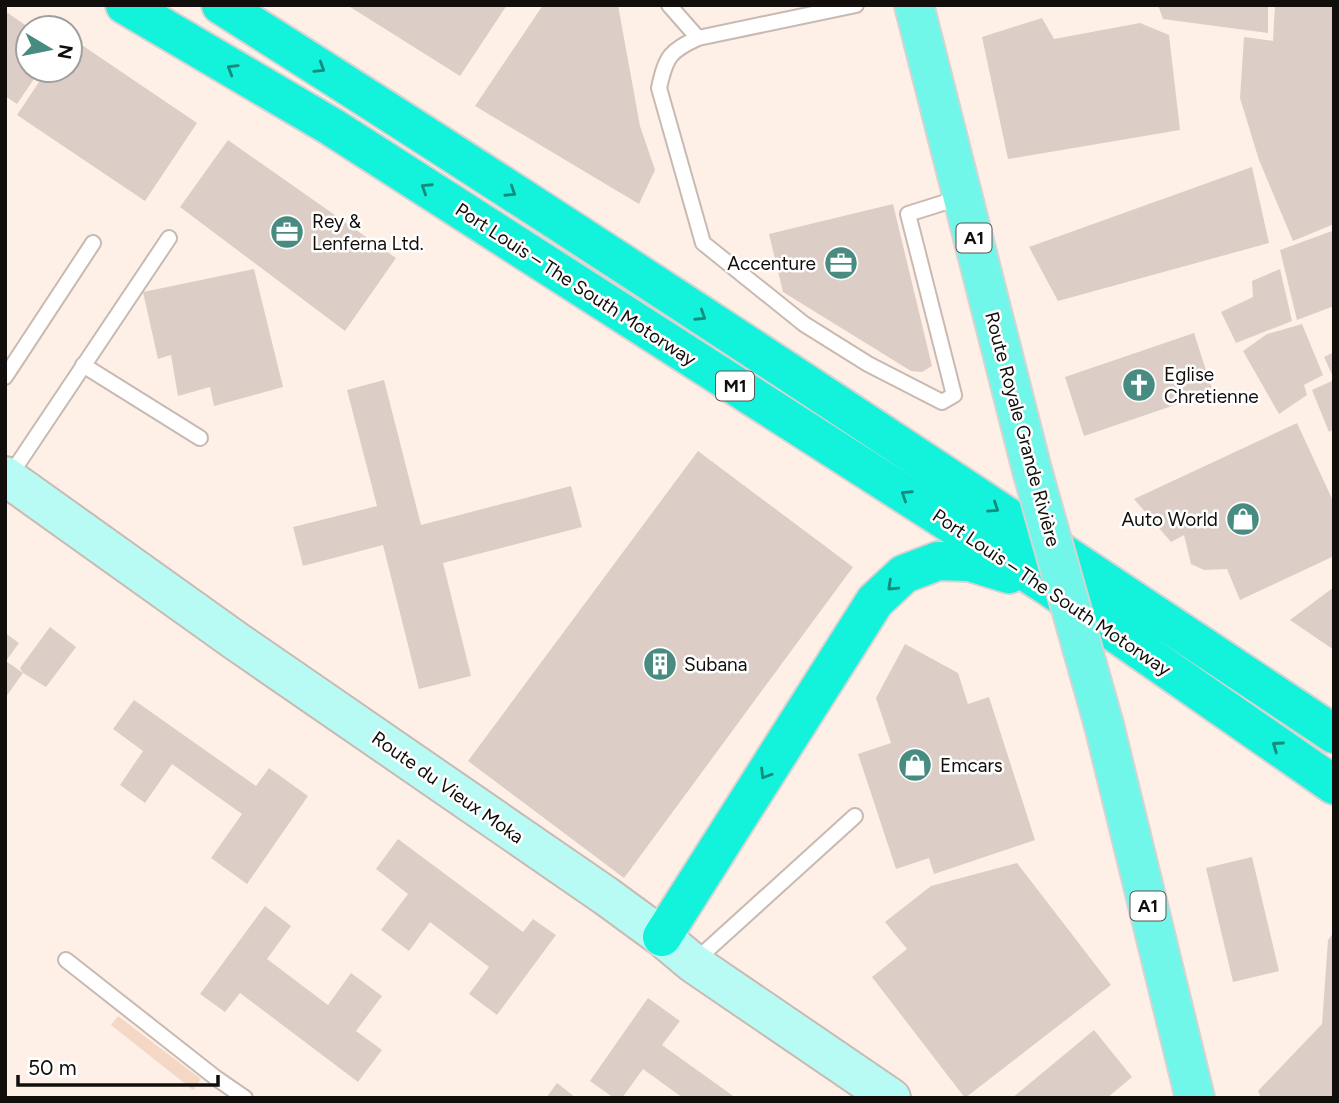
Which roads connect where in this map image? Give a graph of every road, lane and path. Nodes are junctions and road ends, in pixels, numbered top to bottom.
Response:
1 (125, 5) edge
2 (221, 5) edge
3 (670, 5) edge
4 (856, 5) edge
5 (914, 5) edge
6 (698, 38) junction
7 (964, 197) junction
8 (169, 238) dead end
9 (93, 243) dead end
10 (83, 365) junction
11 (5, 377) edge
12 (200, 438) dead end
13 (6, 477) edge
14 (1048, 586) junction
15 (1334, 734) edge
16 (1334, 785) edge
17 (855, 816) dead end
18 (662, 937) junction
19 (66, 960) dead end
20 (693, 963) junction
21 (245, 1098) edge
22 (891, 1098) edge
23 (1195, 1098) edge

14 -> 1 highway, Port Louis – The South Motorway / M1
2 -> 15 highway, Port Louis – The South Motorway / M1
3 - 6 lane
4 - 6 lane
5 - 7 main road, Route Royale Grande Rivière / A1
6 - 7 lane
7 - 23 main road, Route Royale Grande Rivière / A1, bridge
8 - 10 lane
9 - 11 lane
10 - 12 lane
10 - 13 lane
13 - 18 main road, Route du Vieux Moka
16 -> 14 highway, Port Louis – The South Motorway / M1
14 -> 18 highway
17 - 20 lane
18 - 20 main road, Route du Vieux Moka
19 - 21 lane
20 - 22 main road, Route du Vieux Moka

